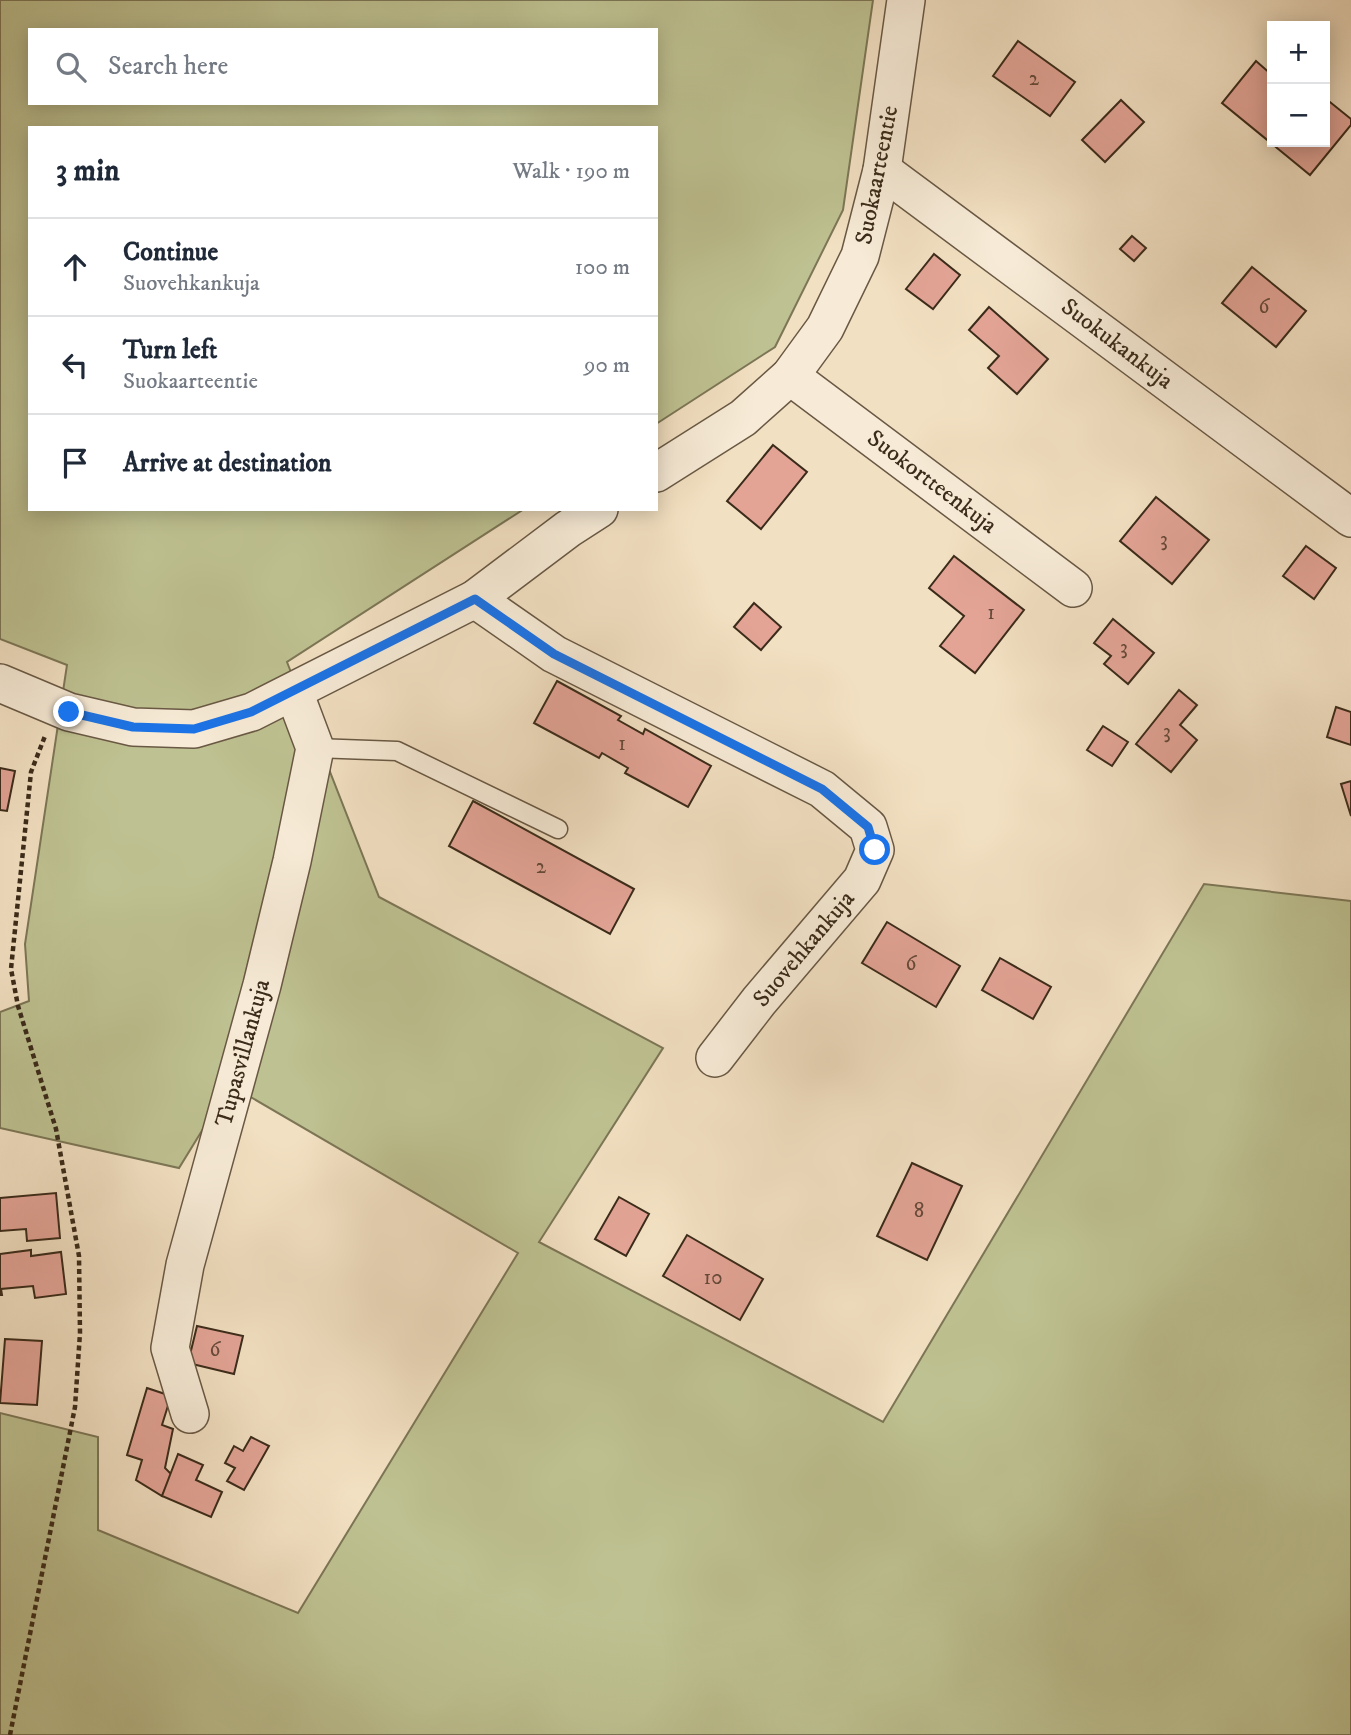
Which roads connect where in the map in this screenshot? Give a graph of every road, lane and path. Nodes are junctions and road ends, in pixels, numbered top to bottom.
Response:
1 (906, 0) edge
2 (882, 170) junction
3 (790, 376) junction
4 (658, 472) edge
5 (596, 511) edge
6 (1351, 518) edge
7 (1073, 588) dead end
8 (475, 599) junction
9 (0, 683) edge
10 (294, 692) junction
11 (57, 707) junction
12 (315, 748) junction
13 (558, 829) dead end
14 (715, 1058) dead end
15 (190, 1414) dead end
16 (10, 1735) edge

1 - 2 street, Suokaarteentie
2 - 3 street, Suokaarteentie
2 - 6 street, Suokukankuja
3 - 4 street, Suokaarteentie
3 - 7 street, Suokortteenkuja
5 - 8 street
8 - 10 street
8 - 14 street, Suovehkankuja
9 - 11 street
10 - 11 street
10 - 12 street
11 - 16 path
12 - 13 lane
12 - 15 street, Tupasvillankuja

